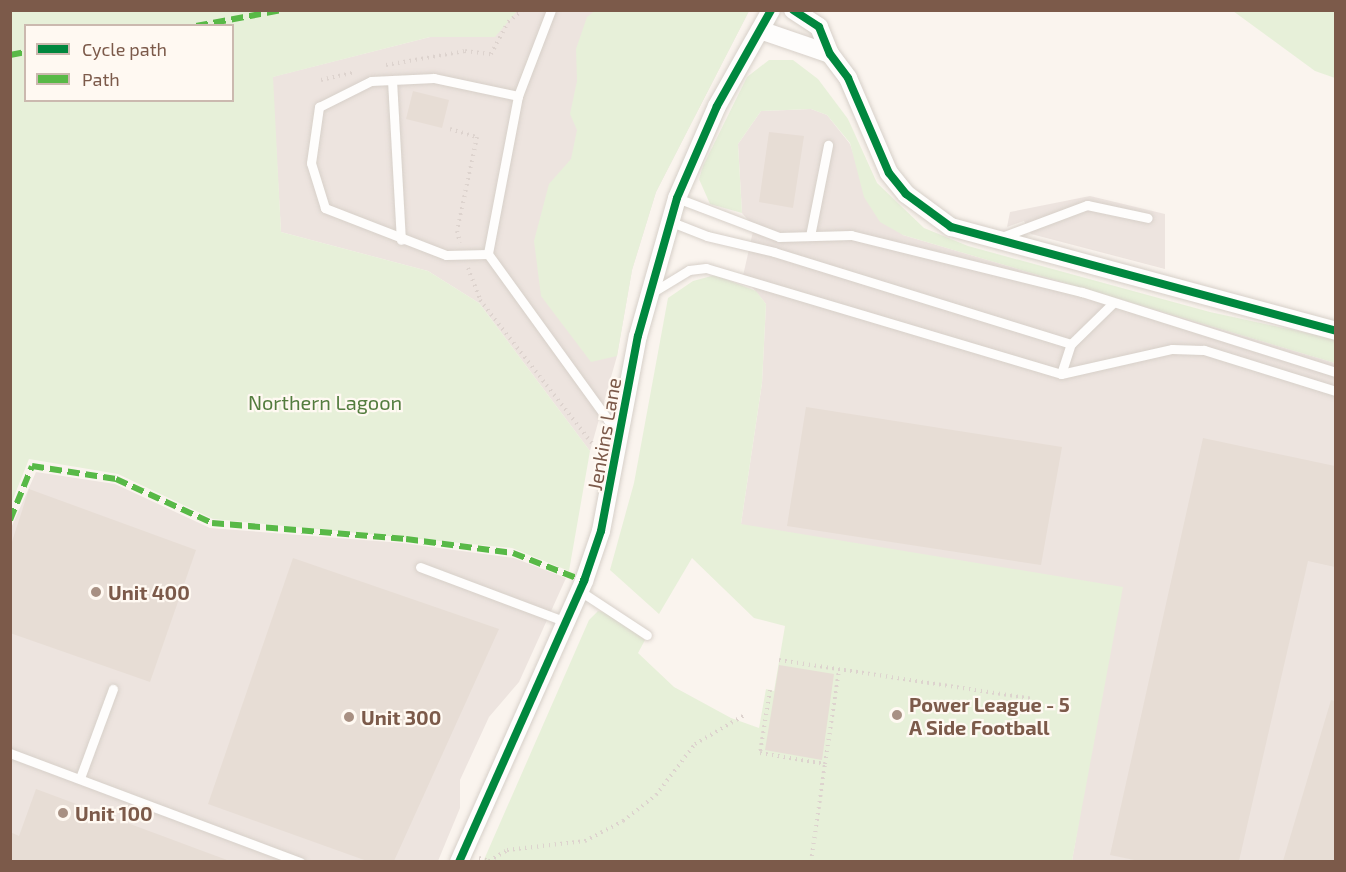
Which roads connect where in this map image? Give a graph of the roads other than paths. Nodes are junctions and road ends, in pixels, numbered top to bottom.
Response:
1 (551, 10) edge
2 (771, 10) edge
3 (793, 10) edge
4 (760, 30) junction
5 (830, 54) junction
6 (392, 80) junction
7 (518, 96) junction
8 (828, 145) dead end
9 (677, 198) junction
10 (1148, 218) dead end
11 (669, 221) junction
12 (810, 236) junction
13 (400, 240) junction
14 (991, 241) junction
15 (488, 254) junction
16 (648, 294) junction
17 (1113, 303) junction
18 (1335, 331) edge
19 (1071, 344) junction
20 (1335, 372) edge
21 (1061, 374) junction
22 (1335, 391) edge
23 (624, 425) junction
24 (420, 567) dead end
25 (580, 591) junction
26 (566, 622) junction
27 (647, 635) dead end
28 (113, 689) dead end
29 (10, 753) edge
30 (80, 778) junction
31 (471, 859) edge
32 (300, 861) edge

1 - 7 lane
2 - 4 street, Jenkins Lane
3 - 5 street
4 - 5 street
4 - 9 street, Jenkins Lane
5 - 14 street
6 - 7 lane
6 - 13 lane
6 - 13 lane
7 - 15 lane
8 - 12 lane
9 - 11 street, Jenkins Lane
9 - 12 lane
10 - 14 lane
11 - 16 street, Jenkins Lane
11 - 19 lane
12 - 17 lane
13 - 15 lane
14 - 18 street
15 - 23 lane
16 - 21 lane
16 - 23 street, Jenkins Lane
17 - 19 lane
17 - 20 lane
19 - 21 lane
21 - 22 lane
23 - 25 street, Jenkins Lane
24 - 26 lane
25 - 26 street, Jenkins Lane
25 - 27 lane
26 - 31 street, Jenkins Lane
28 - 30 lane
29 - 30 lane
30 - 32 lane

